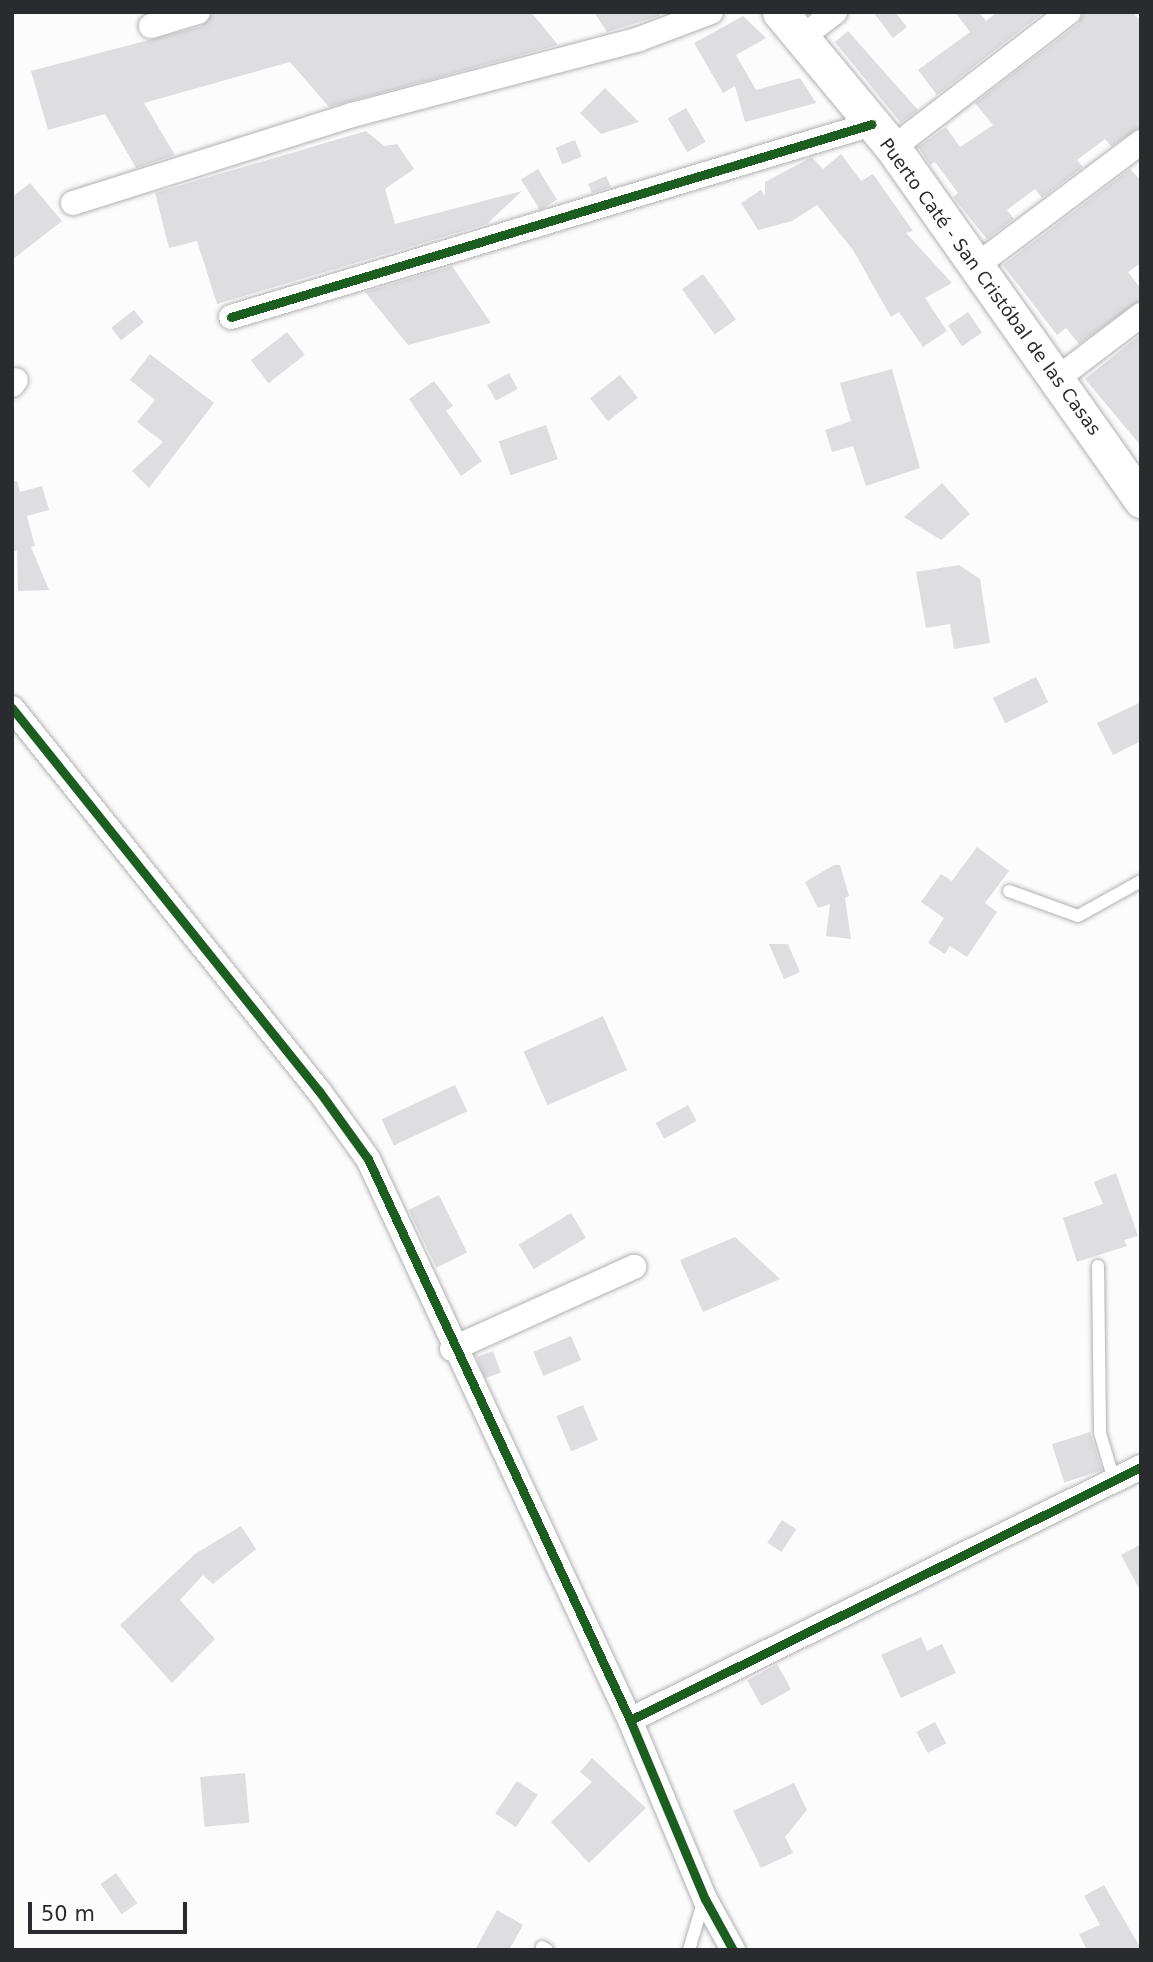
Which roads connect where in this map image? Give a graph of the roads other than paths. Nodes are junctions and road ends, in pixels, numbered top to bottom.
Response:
1 (198, 12) edge
2 (711, 12) edge
3 (835, 12) edge
4 (1069, 12) edge
5 (791, 25) edge
6 (151, 26) dead end
7 (882, 136) junction
8 (1141, 142) edge
9 (73, 202) dead end
10 (976, 266) junction
11 (1141, 315) edge
12 (231, 317) dead end
13 (1058, 378) junction
14 (1136, 483) edge
15 (12, 708) edge
16 (1141, 881) edge
17 (1009, 891) dead end
18 (1098, 1266) dead end
19 (634, 1267) dead end
20 (452, 1349) junction
21 (1141, 1467) edge
22 (1114, 1480) junction
23 (630, 1720) junction
24 (705, 1899) junction
25 (690, 1950) edge
26 (733, 1950) edge

1 - 6 street
2 - 9 street
3 - 5 street
4 - 7 street
5 - 7 main road, Puerto Caté - San Cristóbal de las Casas
7 - 10 main road, Puerto Caté - San Cristóbal de las Casas
7 - 12 street
8 - 10 street
10 - 13 main road, Puerto Caté - San Cristóbal de las Casas
11 - 13 street
13 - 14 main road, Puerto Caté - San Cristóbal de las Casas
15 - 20 street
16 - 17 lane
18 - 22 lane
19 - 20 street
20 - 23 street
21 - 22 street
22 - 23 street
23 - 24 street
24 - 25 lane
24 - 26 street

